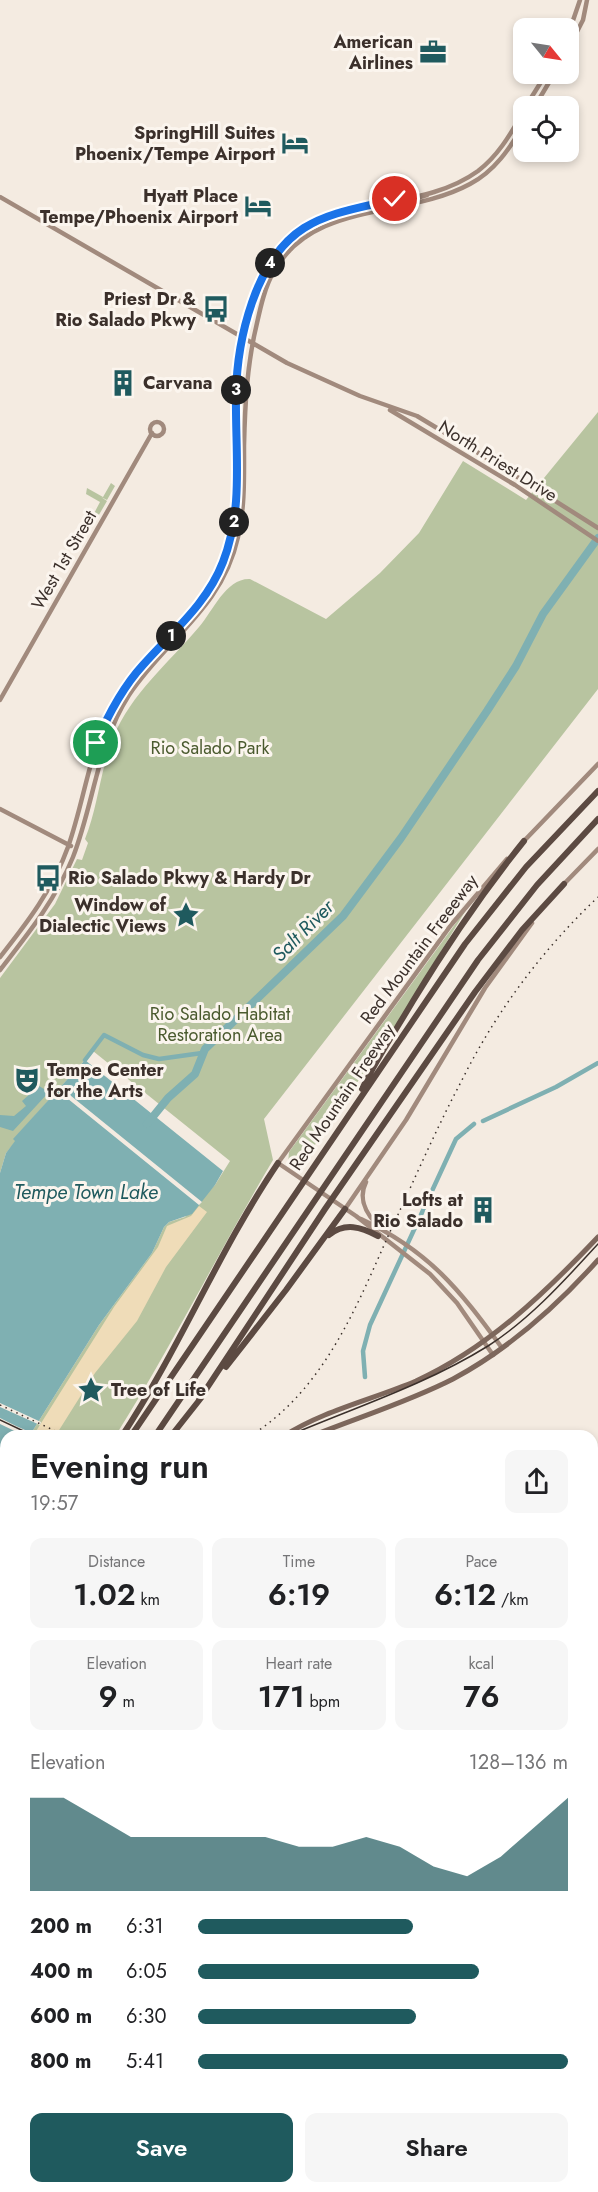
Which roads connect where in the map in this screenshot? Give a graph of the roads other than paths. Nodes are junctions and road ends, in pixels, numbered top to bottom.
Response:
1 (580, 0) edge
2 (587, 0) edge
3 (574, 18) edge
4 (579, 28) edge
5 (513, 129) edge
6 (513, 140) edge
7 (461, 181) junction
8 (463, 188) junction
9 (432, 191) junction
10 (0, 197) edge
11 (408, 204) junction
12 (319, 220) junction
13 (291, 249) junction
14 (244, 339) junction
15 (252, 344) junction
16 (382, 405) junction
17 (152, 434) dead end
18 (598, 528) edge
19 (598, 541) edge
20 (142, 666) junction
21 (147, 671) junction
22 (0, 700) edge
23 (598, 764) edge
24 (598, 791) edge
25 (0, 809) edge
26 (598, 819) edge
27 (524, 841) junction
28 (69, 846) junction
29 (76, 848) junction
30 (598, 849) edge
31 (564, 884) junction
32 (0, 957) edge
33 (0, 970) edge
34 (352, 1109) junction
35 (384, 1152) junction
36 (278, 1163) junction
37 (342, 1207) junction
38 (356, 1216) junction
39 (381, 1228) junction
40 (378, 1236) junction
41 (598, 1237) edge
42 (319, 1246) junction
43 (598, 1260) edge
44 (492, 1335) junction
45 (484, 1341) junction
46 (502, 1348) junction
47 (493, 1355) junction
48 (199, 1400) junction
49 (127, 1430) edge
50 (135, 1430) edge
51 (159, 1430) edge
52 (176, 1430) edge
53 (296, 1430) edge
54 (327, 1430) edge

1 - 3 main road
2 - 4 main road
5 - 7 main road
6 - 8 main road
7 - 8 main road
7 - 9 main road
8 - 11 main road
9 - 11 main road
9 - 12 main road
10 - 14 main road, North Priest Drive
11 - 13 main road
12 - 13 main road
12 - 14 main road
13 - 15 main road
14 - 15 main road, North Priest Drive
14 - 20 main road
15 - 16 main road, North Priest Drive
15 - 21 main road
16 - 18 main road, North Priest Drive
16 - 19 main road, North Priest Drive
17 - 22 main road, West 1st Street
20 - 21 main road
20 - 28 main road
21 - 29 main road
23 - 27 main road, Red Mountain Freeeway
24 - 34 highway, Red Mountain Freeway
25 - 28 main road
26 - 51 highway, Red Mountain Freeway
27 - 34 highway
27 - 36 main road, Red Mountain Freeeway
28 - 29 main road
28 - 32 main road
29 - 33 main road
30 - 31 main road
31 - 35 main road
31 - 48 highway
34 - 50 highway, Red Mountain Freeway
35 - 37 main road
35 - 39 main road
36 - 37 main road
36 - 49 highway
37 - 38 main road
37 - 42 highway
38 - 39 main road
38 - 40 main road
39 - 44 main road
40 - 42 highway
40 - 45 main road
41 - 44 main road
42 - 48 highway
43 - 46 main road
44 - 45 main road
44 - 46 main road
45 - 47 main road
45 - 53 main road
46 - 47 main road
47 - 54 main road
48 - 52 highway

